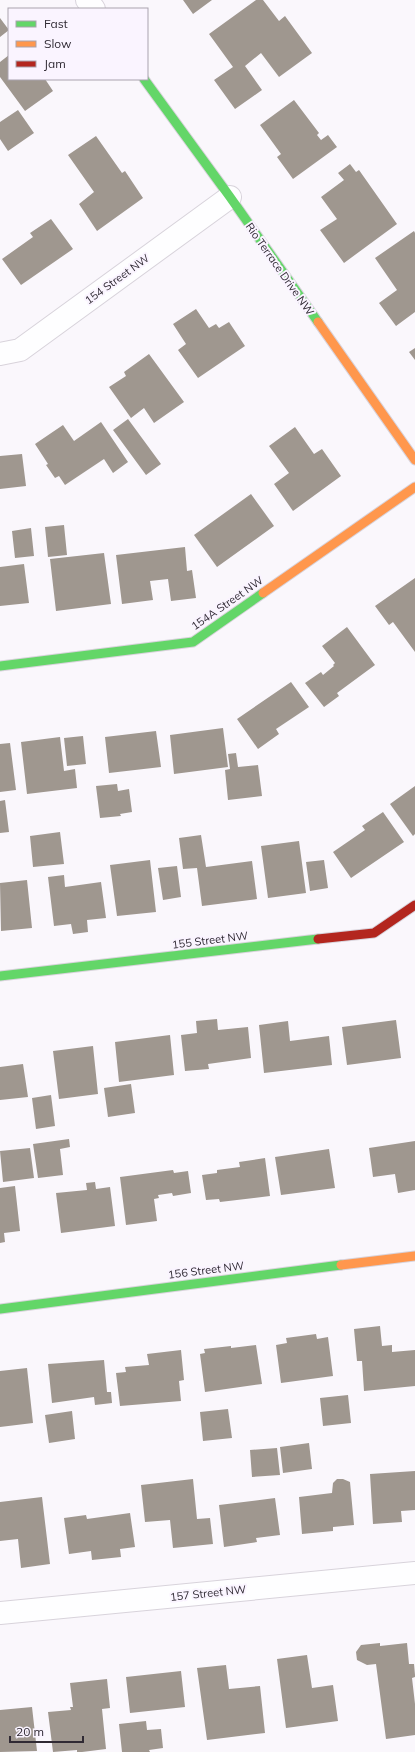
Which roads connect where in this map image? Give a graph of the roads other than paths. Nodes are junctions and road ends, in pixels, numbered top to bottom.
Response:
1 (87, 0) edge
2 (93, 8) edge
3 (145, 80) edge
4 (230, 197) junction
5 (0, 354) edge
6 (415, 460) edge
7 (415, 487) edge
8 (0, 666) edge
9 (415, 905) edge
10 (0, 976) edge
11 (415, 1256) edge
12 (0, 1309) edge
13 (415, 1573) edge
14 (0, 1613) edge

1 - 2 street
3 - 4 street, Rio Terrace Drive NW
4 - 5 street, 154 Street NW
4 - 6 street, Rio Terrace Drive NW
7 - 8 street, 154A Street NW
9 - 10 street, 155 Street NW
11 - 12 street, 156 Street NW
13 - 14 street, 157 Street NW

